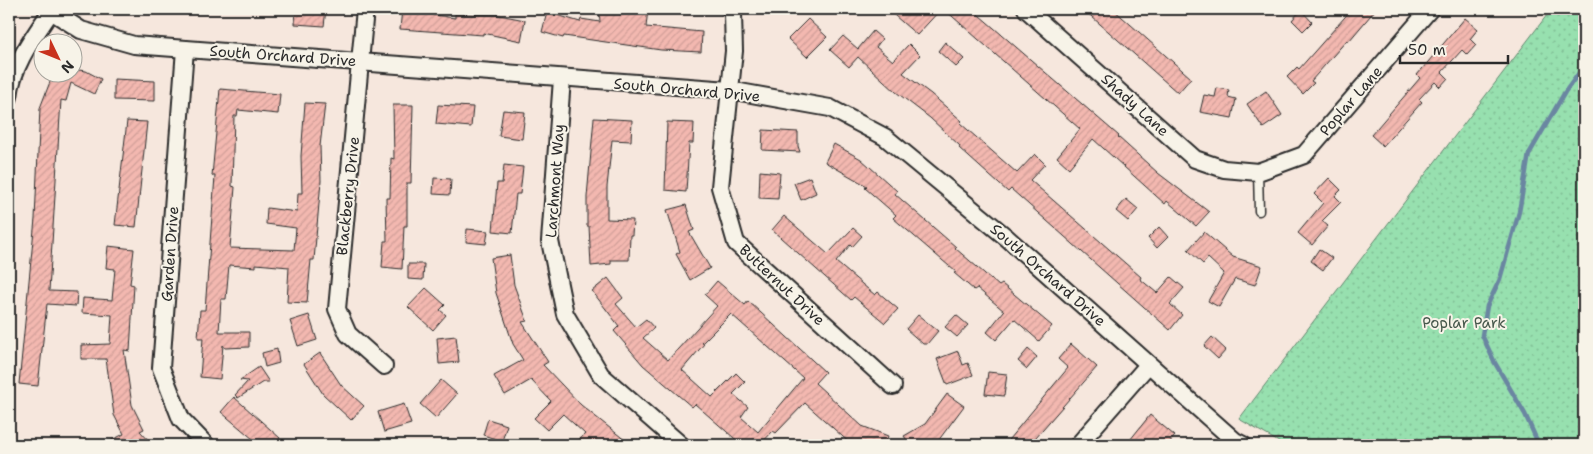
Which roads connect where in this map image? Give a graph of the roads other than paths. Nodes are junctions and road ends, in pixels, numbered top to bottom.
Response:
1 (365, 9) edge
2 (730, 9) edge
3 (1026, 9) edge
4 (1430, 9) edge
5 (49, 10) edge
6 (185, 49) junction
7 (362, 62) junction
8 (562, 79) junction
9 (729, 90) junction
10 (9, 97) edge
11 (1258, 172) junction
12 (1259, 211) dead end
13 (1148, 364) junction
14 (384, 366) dead end
15 (893, 386) dead end
16 (206, 445) edge
17 (681, 445) edge
18 (1078, 445) edge
19 (1243, 445) edge

1 - 7 street, Blackberry Drive
2 - 9 street, Butternut Drive
3 - 11 street, Shady Lane
4 - 11 street, Poplar Lane
5 - 6 street, South Orchard Drive
5 - 10 street
6 - 7 street, South Orchard Drive
6 - 16 street, Garden Drive
7 - 8 street, South Orchard Drive
7 - 14 street, Blackberry Drive
8 - 9 street, South Orchard Drive
8 - 17 street, Larchmont Way
9 - 13 street, South Orchard Drive
9 - 15 street, Butternut Drive
11 - 12 lane
13 - 18 street
13 - 19 street, South Orchard Drive

